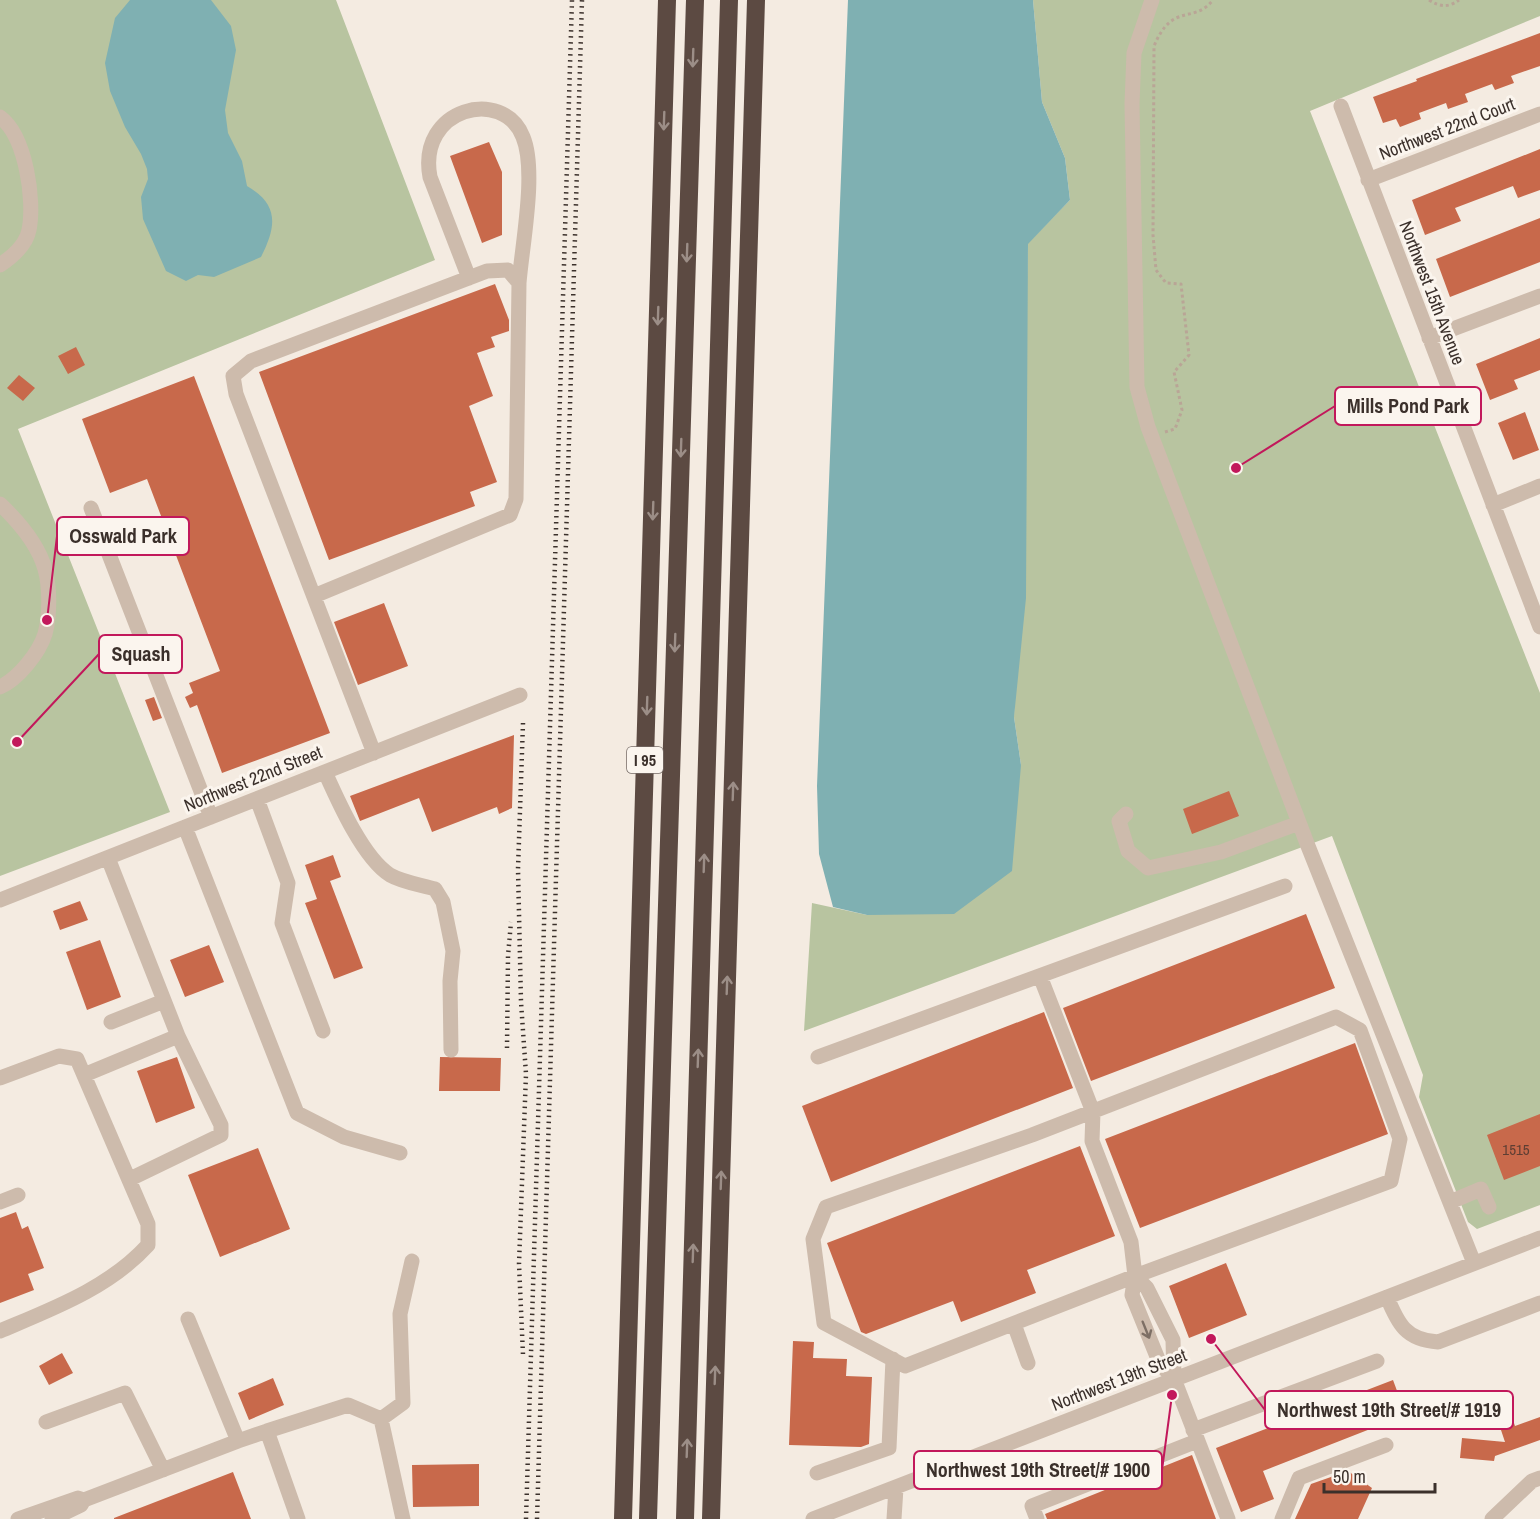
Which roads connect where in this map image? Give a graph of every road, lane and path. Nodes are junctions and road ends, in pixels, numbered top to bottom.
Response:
1 (668, 0) edge
2 (694, 0) edge
3 (729, 0) edge
4 (756, 0) edge
5 (1152, 0) edge
6 (1213, 0) edge
7 (1429, 0) edge
8 (1459, 0) edge
9 (1341, 106) dead end
10 (1540, 114) edge
11 (0, 117) edge
12 (1368, 180) junction
13 (0, 265) edge
14 (469, 278) junction
15 (519, 284) junction
16 (1540, 296) edge
17 (1430, 338) junction
18 (1152, 436) junction
19 (1540, 486) edge
20 (0, 504) edge
21 (1493, 504) junction
22 (90, 508) dead end
23 (314, 596) junction
24 (1540, 627) edge
25 (0, 687) edge
26 (520, 694) dead end
27 (374, 753) junction
28 (325, 772) junction
29 (257, 799) junction
30 (1126, 814) dead end
31 (212, 817) junction
32 (1299, 823) junction
33 (185, 827) junction
34 (108, 858) junction
35 (1285, 886) dead end
36 (0, 900) edge
37 (1040, 976) junction
38 (164, 1001) junction
39 (111, 1022) dead end
40 (323, 1031) dead end
41 (178, 1036) junction
42 (451, 1050) dead end
43 (819, 1057) dead end
44 (84, 1075) junction
45 (0, 1078) edge
46 (1093, 1112) junction
47 (400, 1153) dead end
48 (130, 1179) junction
49 (18, 1195) dead end
50 (0, 1202) edge
51 (1450, 1202) junction
52 (1488, 1207) dead end
53 (1540, 1238) edge
54 (412, 1261) dead end
55 (1474, 1263) junction
56 (1135, 1276) junction
57 (1387, 1297) junction
58 (1540, 1303) edge
59 (188, 1318) dead end
60 (1014, 1324) junction
61 (0, 1331) edge
62 (893, 1359) junction
63 (1377, 1361) dead end
64 (1028, 1363) dead end
65 (1174, 1379) junction
66 (381, 1419) junction
67 (46, 1422) dead end
68 (267, 1431) junction
69 (1195, 1435) junction
70 (238, 1441) junction
71 (1386, 1445) dead end
72 (163, 1470) junction
73 (817, 1473) dead end
74 (1540, 1478) edge
75 (896, 1488) junction
76 (84, 1500) junction
77 (685, 1513) edge
78 (1497, 1517) edge
79 (18, 1519) edge
80 (52, 1519) edge
81 (298, 1519) edge
82 (403, 1519) edge
83 (623, 1519) edge
84 (648, 1519) edge
85 (711, 1519) edge
86 (813, 1519) edge
87 (894, 1519) edge
88 (1037, 1519) edge
89 (1228, 1519) edge
90 (1282, 1519) edge

1 -> 83 highway, I 95
2 -> 84 highway
77 -> 3 highway
85 -> 4 highway
5 - 18 street
6 - 18 path
7 - 8 path
9 - 12 street, Northwest 15th Avenue
10 - 12 street, Northwest 22nd Court
11 - 13 street
12 - 17 street, Northwest 15th Avenue
14 - 15 street
14 - 15 street
14 - 23 street
15 - 23 street
16 - 17 street
17 - 21 street, Northwest 15th Avenue
18 - 32 street
19 - 21 street
20 - 25 street
21 - 24 street, Northwest 15th Avenue
22 - 31 street
23 - 27 street
26 - 27 street, Northwest 22nd Street
27 - 28 street, Northwest 22nd Street
28 - 29 street, Northwest 22nd Street
28 - 42 street
29 - 31 street, Northwest 22nd Street
29 - 40 street
30 - 32 street
31 - 33 street, Northwest 22nd Street
32 - 51 street
33 - 34 street, Northwest 22nd Street
33 - 47 street
34 - 36 street, Northwest 22nd Street
34 - 38 street
35 - 37 street
37 - 43 street
37 - 46 street
38 - 39 street
38 - 41 street
41 - 44 street
41 - 48 street
44 - 45 street
44 - 48 street
46 - 56 street
46 - 56 street
46 - 62 street
48 - 61 street
49 - 50 street
51 - 52 street
51 - 55 street
53 - 55 street, Northwest 19th Street
54 - 66 street
55 - 57 street, Northwest 19th Street
56 - 60 street
56 - 65 street
56 -> 65 street
57 - 58 street
57 - 65 street, Northwest 19th Street
59 - 70 street
60 - 62 street
60 - 64 street
62 - 73 street
63 - 69 street
65 - 69 street
65 - 75 street, Northwest 19th Street
66 - 68 street
66 - 82 street
67 - 72 street
68 - 70 street
68 - 81 street
69 - 88 street
69 - 89 street
70 - 72 street
71 - 90 street
72 - 76 street
74 - 78 street
75 - 86 street, Northwest 19th Street
75 - 87 street
76 - 79 street
76 - 80 street

